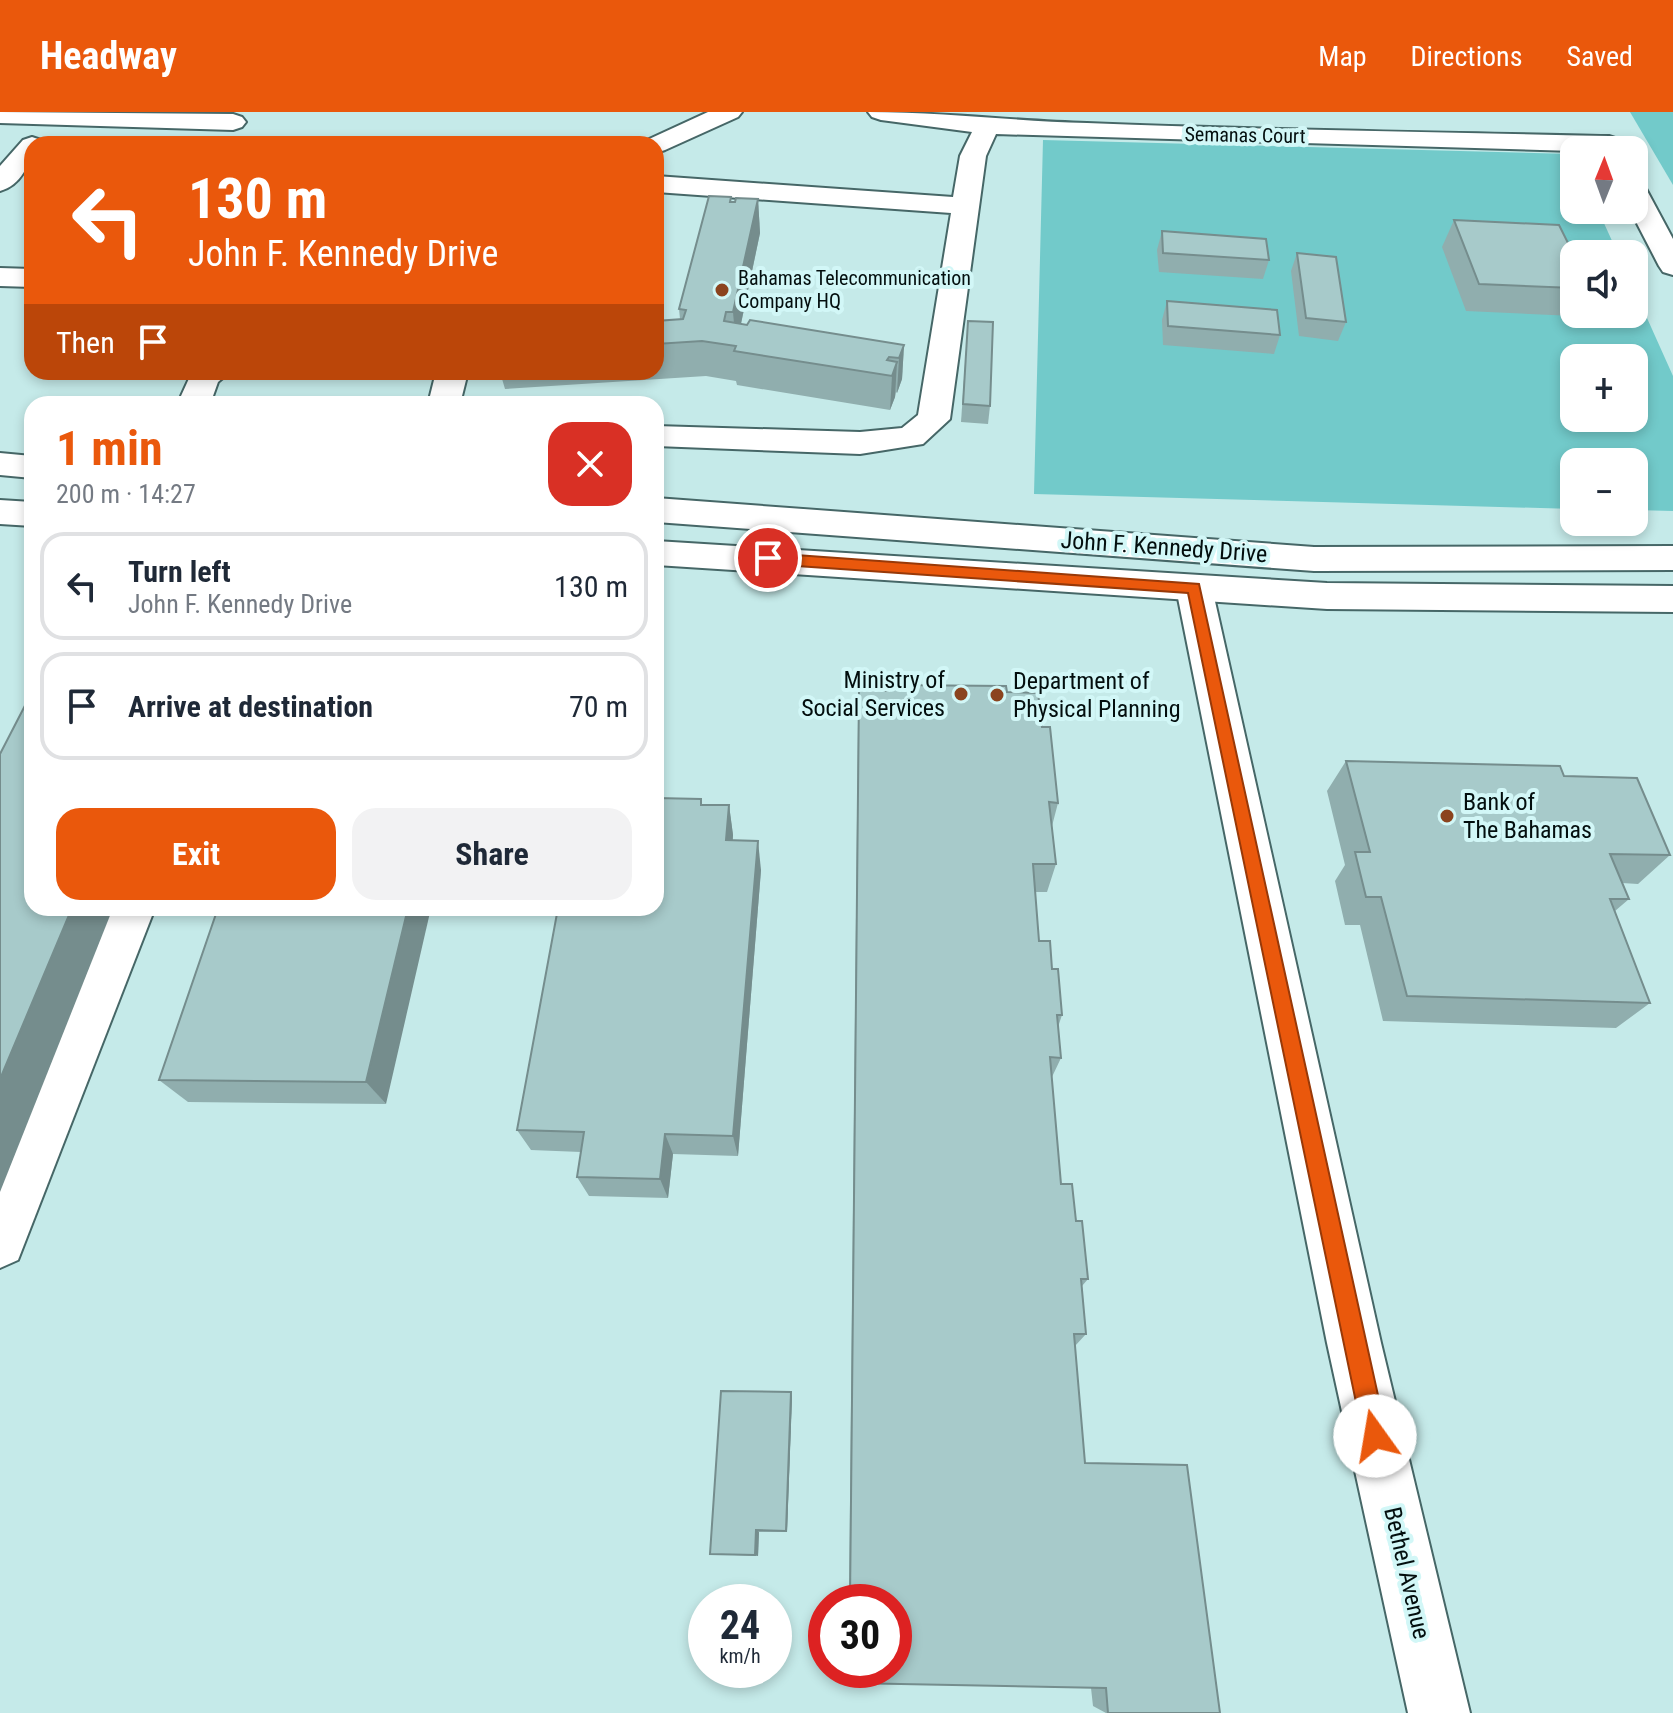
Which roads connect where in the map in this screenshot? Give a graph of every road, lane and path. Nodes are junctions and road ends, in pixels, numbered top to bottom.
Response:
1 (729, 112) edge
2 (881, 112) edge
3 (0, 115) edge
4 (56, 117) junction
5 (236, 117) edge
6 (144, 119) junction
7 (702, 124) junction
8 (987, 126) junction
9 (39, 136) edge
10 (132, 136) edge
11 (224, 136) edge
12 (1560, 138) edge
13 (664, 141) edge
14 (720, 149) dead end
15 (24, 154) edge
16 (0, 183) edge
17 (664, 185) edge
18 (967, 206) junction
19 (1648, 218) edge
20 (1673, 266) edge
21 (664, 436) edge
22 (0, 464) edge
23 (24, 466) edge
24 (664, 511) edge
25 (0, 512) edge
26 (24, 514) edge
27 (664, 554) edge
28 (1673, 558) edge
29 (1194, 588) junction
30 (1673, 599) edge
31 (130, 916) edge
32 (0, 1242) edge
33 (1439, 1713) edge

1 - 7 main road
2 - 8 main road, Semanas Court
3 - 4 main road
4 - 6 main road
4 - 9 main road
5 - 6 main road
5 - 11 main road
6 - 10 main road
7 - 13 main road
7 - 14 main road
8 - 12 main road, Semanas Court
8 - 18 main road
15 - 16 main road
17 - 18 main road
18 - 21 main road
19 - 20 main road
22 - 23 main road
24 - 28 main road, John F. Kennedy Drive
25 - 26 main road
27 - 29 main road, John F. Kennedy Drive
29 - 30 main road, John F. Kennedy Drive
29 - 33 main road, Bethel Avenue
31 - 32 main road

